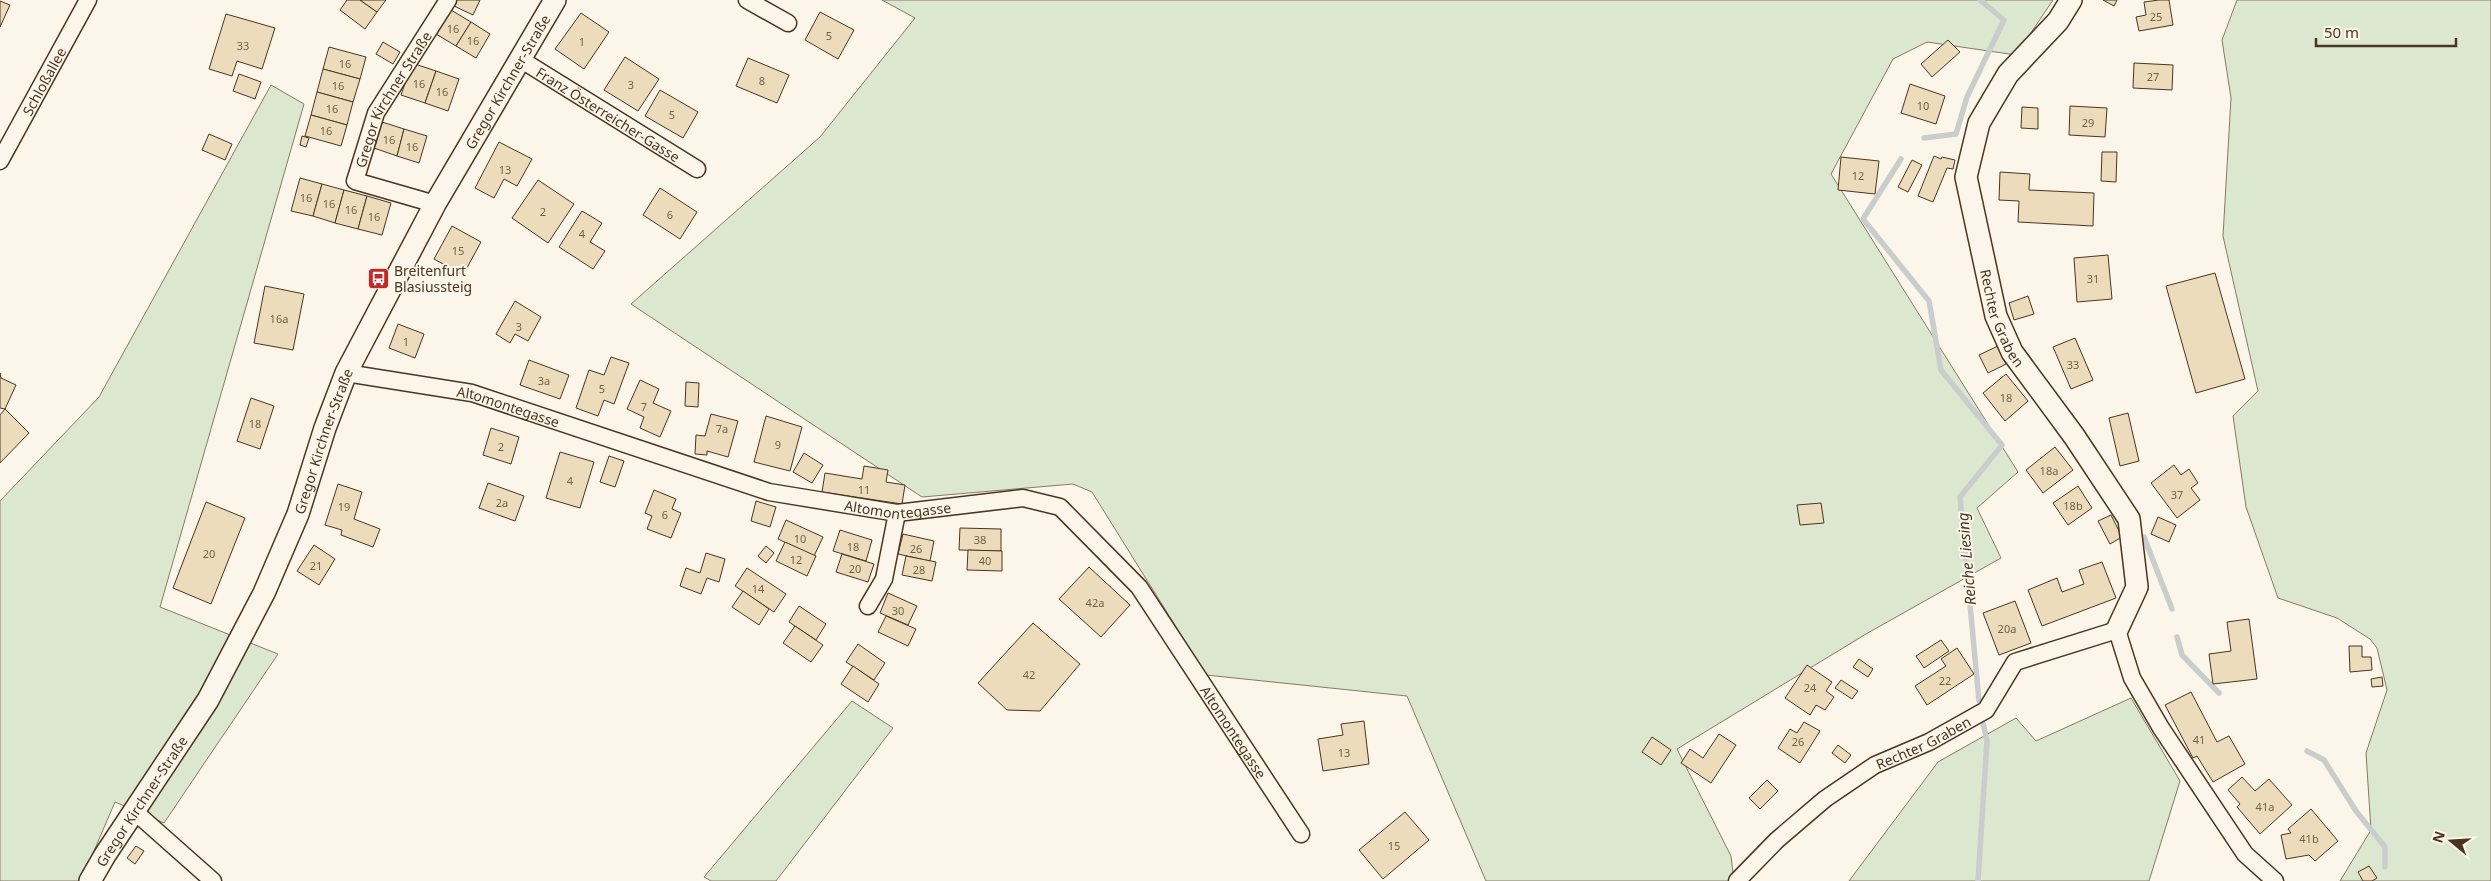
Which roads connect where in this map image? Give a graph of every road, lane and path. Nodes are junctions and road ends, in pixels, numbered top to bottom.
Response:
1 (88, 0) edge
2 (448, 0) edge
3 (555, 0) edge
4 (747, 0) edge
5 (2071, 0) edge
6 (788, 23) dead end
7 (520, 59) junction
8 (0, 161) edge
9 (697, 169) dead end
10 (435, 204) junction
11 (346, 373) junction
12 (897, 513) junction
13 (868, 606) dead end
14 (2117, 630) junction
15 (134, 812) junction
16 (1301, 834) dead end
17 (90, 881) edge
18 (213, 881) edge
19 (1738, 881) edge
20 (2275, 881) edge

1 - 8 street, Schloßallee
2 - 10 street, Gregor Kirchner Straße
3 - 7 street, Gregor Kirchner-Straße
4 - 6 street
5 - 14 street, Rechter Graben
7 - 9 street, Franz Österreicher-Gasse
7 - 10 street, Gregor Kirchner-Straße
10 - 11 street, Gregor Kirchner-Straße
11 - 12 street, Altomontegasse
11 - 15 street, Gregor Kirchner-Straße
12 - 13 street
12 - 16 street, Altomontegasse
14 - 19 street, Rechter Graben
14 - 20 street
15 - 17 street, Gregor Kirchner-Straße
15 - 18 street

